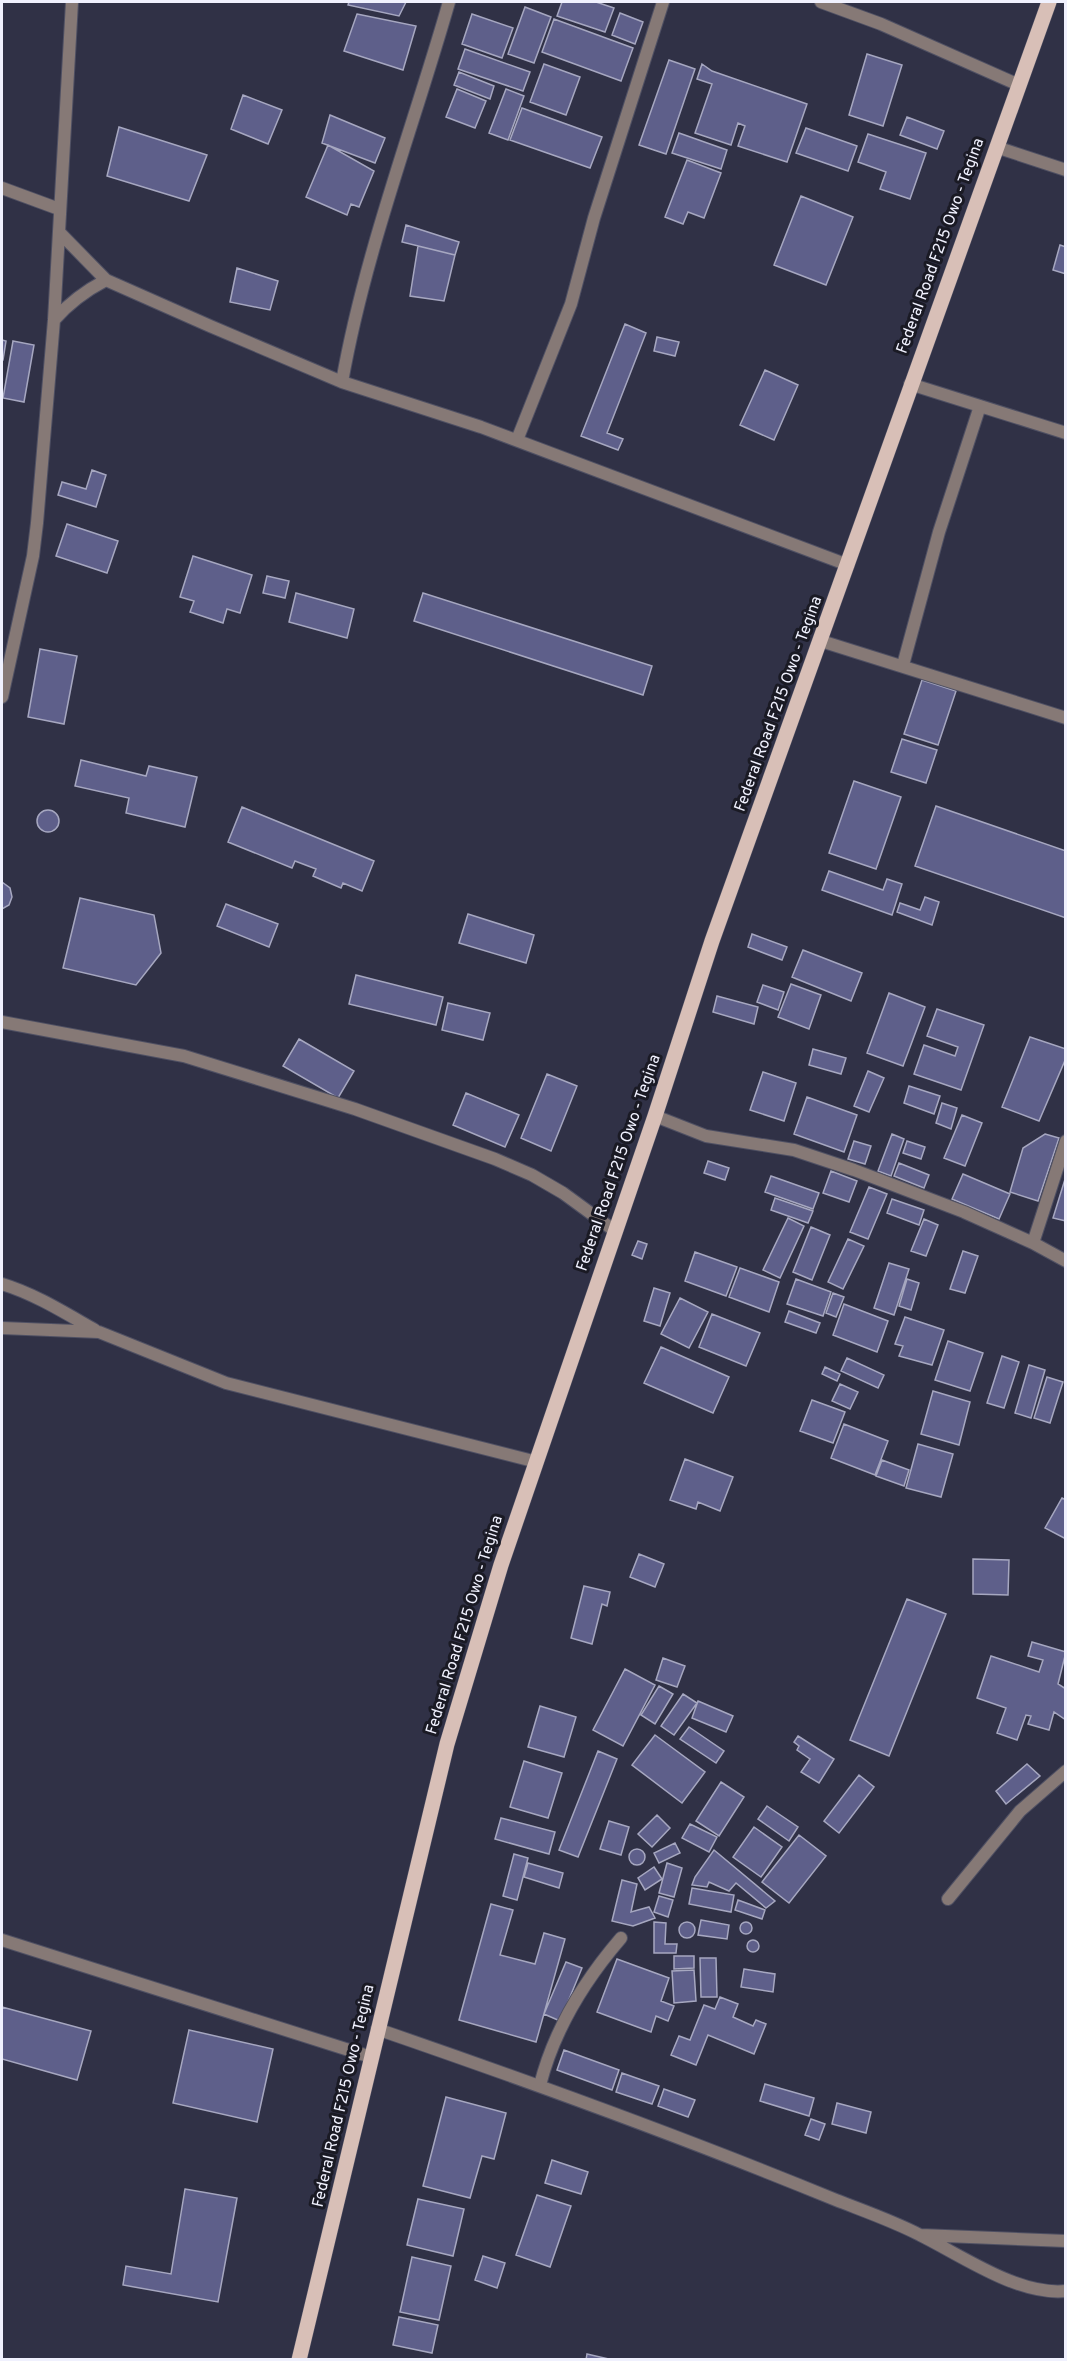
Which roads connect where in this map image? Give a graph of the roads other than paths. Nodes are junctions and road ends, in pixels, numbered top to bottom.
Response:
1 (72, 2) edge
2 (449, 2) edge
3 (663, 2) edge
4 (821, 2) edge
5 (1049, 2) edge
6 (1019, 85) junction
7 (996, 147) junction
8 (1065, 170) edge
9 (2, 188) edge
10 (59, 209) junction
11 (59, 232) junction
12 (106, 280) junction
13 (54, 320) junction
14 (342, 382) junction
15 (910, 384) junction
16 (980, 406) junction
17 (1065, 433) edge
18 (517, 440) junction
19 (848, 565) junction
20 (821, 641) junction
21 (903, 665) junction
22 (2, 697) edge
23 (1065, 718) edge
24 (2, 1022) edge
25 (655, 1116) junction
26 (1065, 1141) edge
27 (615, 1231) junction
28 (1033, 1243) junction
29 (1065, 1261) edge
30 (2, 1284) edge
31 (2, 1328) edge
32 (99, 1332) junction
33 (537, 1462) junction
34 (1065, 1771) edge
35 (948, 1899) dead end
36 (621, 1938) dead end
37 (2, 1940) edge
38 (377, 2030) junction
39 (371, 2057) junction
40 (540, 2085) junction
41 (919, 2235) junction
42 (1065, 2241) edge
43 (1065, 2291) edge
44 (299, 2360) edge

1 - 10 street
2 - 14 street
3 - 18 street
4 - 6 street
5 - 6 main road, Federal Road F215 Owo - Tegina
6 - 7 main road, Federal Road F215 Owo - Tegina
7 - 8 street
7 - 15 main road, Federal Road F215 Owo - Tegina
9 - 10 street
10 - 11 street
11 - 12 street
11 - 13 street
12 - 13 street
12 - 14 street
13 - 22 street
14 - 18 street
15 - 16 street
15 - 19 main road, Federal Road F215 Owo - Tegina
16 - 17 street
16 - 21 street
18 - 19 street
19 - 20 main road, Federal Road F215 Owo - Tegina
20 - 21 street
20 - 25 main road, Federal Road F215 Owo - Tegina
21 - 23 street
24 - 27 street
25 - 27 main road, Federal Road F215 Owo - Tegina
25 - 28 street
26 - 28 street
27 - 33 main road, Federal Road F215 Owo - Tegina
28 - 29 street
30 - 32 street
31 - 32 street
32 - 33 street
33 - 38 main road, Federal Road F215 Owo - Tegina
34 - 35 street
36 - 40 street
37 - 39 street
38 - 39 main road, Federal Road F215 Owo - Tegina
38 - 40 street
39 - 44 main road, Federal Road F215 Owo - Tegina
40 - 41 street
41 - 42 street
41 - 43 street

